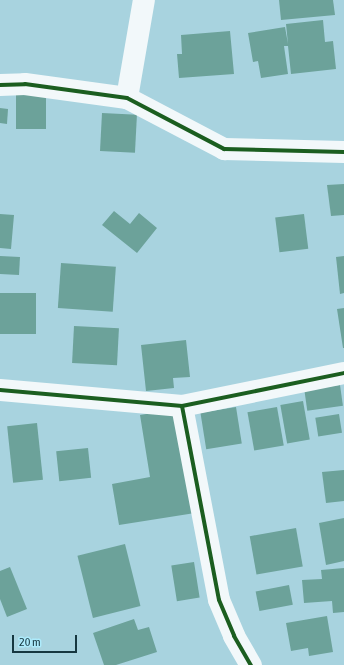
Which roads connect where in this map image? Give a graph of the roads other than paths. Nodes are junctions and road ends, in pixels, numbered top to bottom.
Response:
1 (144, 0) edge
2 (0, 85) edge
3 (126, 98) junction
4 (344, 152) edge
5 (344, 373) edge
6 (0, 390) edge
7 (182, 406) junction
8 (251, 665) edge

1 - 3 street
2 - 3 street
3 - 4 street
5 - 7 street
6 - 7 street
7 - 8 street

